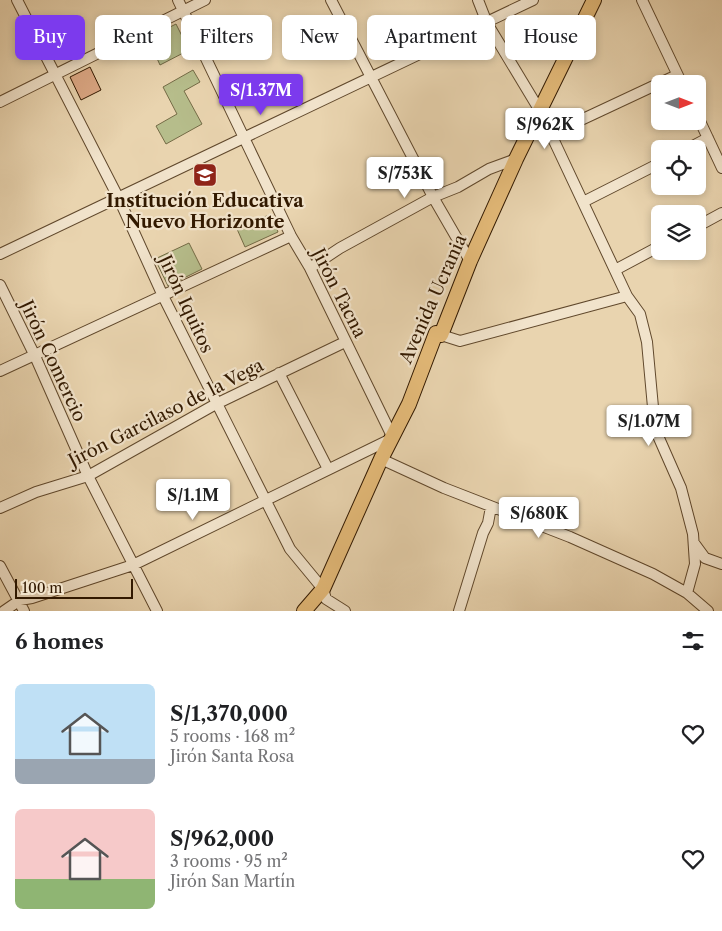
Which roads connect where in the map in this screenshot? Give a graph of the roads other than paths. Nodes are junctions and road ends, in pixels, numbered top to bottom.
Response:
1 (17, 0) edge
2 (178, 0) edge
3 (205, 0) edge
4 (331, 0) edge
5 (478, 0) edge
6 (533, 0) edge
7 (594, 0) edge
8 (642, 0) edge
9 (183, 10) junction
10 (484, 15) edge
11 (495, 19) edge
12 (495, 36) edge
13 (406, 60) edge
14 (56, 75) junction
15 (678, 75) edge
16 (371, 76) junction
17 (651, 92) edge
18 (0, 102) edge
19 (540, 111) junction
20 (704, 130) edge
21 (551, 134) junction
22 (243, 138) junction
23 (708, 138) junction
24 (704, 140) edge
25 (516, 159) junction
26 (651, 168) edge
27 (722, 168) edge
28 (433, 197) junction
29 (119, 199) junction
30 (582, 202) junction
31 (722, 213) edge
32 (706, 222) edge
33 (291, 236) junction
34 (651, 251) edge
35 (0, 254) edge
36 (470, 261) junction
37 (310, 268) junction
38 (615, 270) junction
39 (0, 285) edge
40 (163, 296) junction
41 (626, 296) junction
42 (440, 335) junction
43 (345, 342) junction
44 (35, 356) junction
45 (0, 371) edge
46 (279, 373) junction
47 (216, 404) junction
48 (393, 438) junction
49 (381, 459) junction
50 (328, 469) junction
51 (88, 476) junction
52 (266, 499) junction
53 (491, 507) junction
54 (0, 508) edge
55 (693, 542) junction
56 (722, 564) edge
57 (133, 565) junction
58 (0, 566) edge
59 (323, 589) junction
60 (687, 593) junction
61 (20, 600) junction
62 (706, 609) edge
63 (4, 611) edge
64 (24, 611) edge
65 (158, 611) edge
66 (304, 611) edge
67 (345, 611) edge
68 (458, 611) edge

1 - 14 street, Jirón Iquitos
2 - 9 street, Jirón Tacna
3 - 9 street
4 - 16 street
5 - 10 street
6 - 11 street
7 - 19 main road, Avenida Ucrania
8 - 15 street
9 - 14 street
9 - 22 street, Jirón Tacna
12 - 19 street
13 - 16 street
14 - 18 street
14 - 29 street, Jirón Iquitos
16 - 22 street
16 - 28 street
17 - 21 street
19 - 21 street
19 - 25 main road, Avenida Ucrania
20 - 23 street
21 - 30 street
22 - 29 street
22 - 33 street, Jirón Tacna
23 - 24 street
23 - 27 street
25 - 28 street
25 - 36 main road, Avenida Ucrania
26 - 30 street
28 - 36 street
28 - 37 street
29 - 35 street
29 - 40 street, Jirón Iquitos
30 - 38 street
31 - 32 street
33 - 37 street, Jirón Tacna
33 - 40 street
34 - 38 street
36 - 42 main road, Avenida Ucrania
37 - 43 street, Jirón Tacna
38 - 41 street
39 - 44 street, Jirón Comercio
40 - 44 street
40 - 47 street, Jirón Iquitos
41 - 42 street
41 - 55 street
42 - 48 main road, Avenida Ucrania
43 - 46 street, Jirón Garcilaso de la Vega
43 - 48 street, Jirón Tacna
44 - 45 street
44 - 51 street, Jirón Comercio
46 - 47 street, Jirón Garcilaso de la Vega
46 - 50 street
47 - 51 street, Jirón Garcilaso de la Vega
47 - 52 street, Jirón Iquitos
48 - 49 main road, Avenida Ucrania
48 - 50 street
49 - 53 street
49 - 59 main road, Avenida Ucrania
50 - 52 street
51 - 54 street, Jirón Garcilaso de la Vega
51 - 57 street, Jirón Comercio
52 - 57 street
52 - 59 street, Jirón Iquitos
53 - 60 street
53 - 68 street
55 - 56 street
55 - 60 street
57 - 61 street
57 - 65 street, Jirón Comercio
58 - 61 street
59 - 66 main road, Avenida Ucrania
59 - 67 street, Jirón Iquitos
60 - 62 street
61 - 63 street
61 - 64 street

